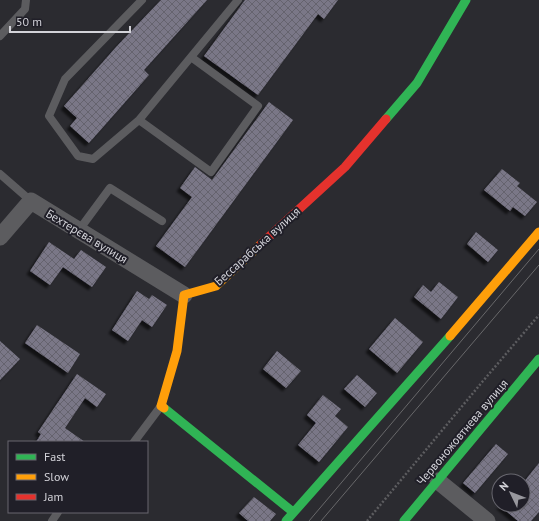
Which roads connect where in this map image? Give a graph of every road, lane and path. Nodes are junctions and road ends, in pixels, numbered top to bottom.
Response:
1 (26, 0) edge
2 (142, 0) edge
3 (238, 0) edge
4 (466, 0) edge
5 (0, 36) edge
6 (191, 57) junction
7 (139, 120) junction
8 (0, 174) edge
9 (31, 201) junction
10 (162, 221) dead end
11 (79, 230) junction
12 (539, 232) edge
13 (0, 237) edge
14 (184, 295) junction
15 (539, 314) edge
16 (539, 359) edge
17 (161, 406) junction
18 (135, 441) edge
19 (438, 481) junction
20 (293, 512) junction
21 (286, 521) edge
22 (367, 521) edge
23 (404, 521) edge
24 (487, 521) edge

1 - 5 lane
2 - 7 lane
3 - 6 lane
4 - 14 street, Бессарабська вулиця
6 - 7 lane
6 - 7 lane
8 - 9 lane
9 - 11 street, Бехтерєва вулиця
9 - 13 street
10 - 11 lane
11 - 14 street, Бехтерєва вулиця
12 - 20 street
14 - 17 street
15 - 22 path
16 - 19 street, Червоножовтнева вулиця
17 - 18 lane
17 - 20 street
19 - 23 street, Червоножовтнева вулиця
19 - 24 street
20 - 21 street

